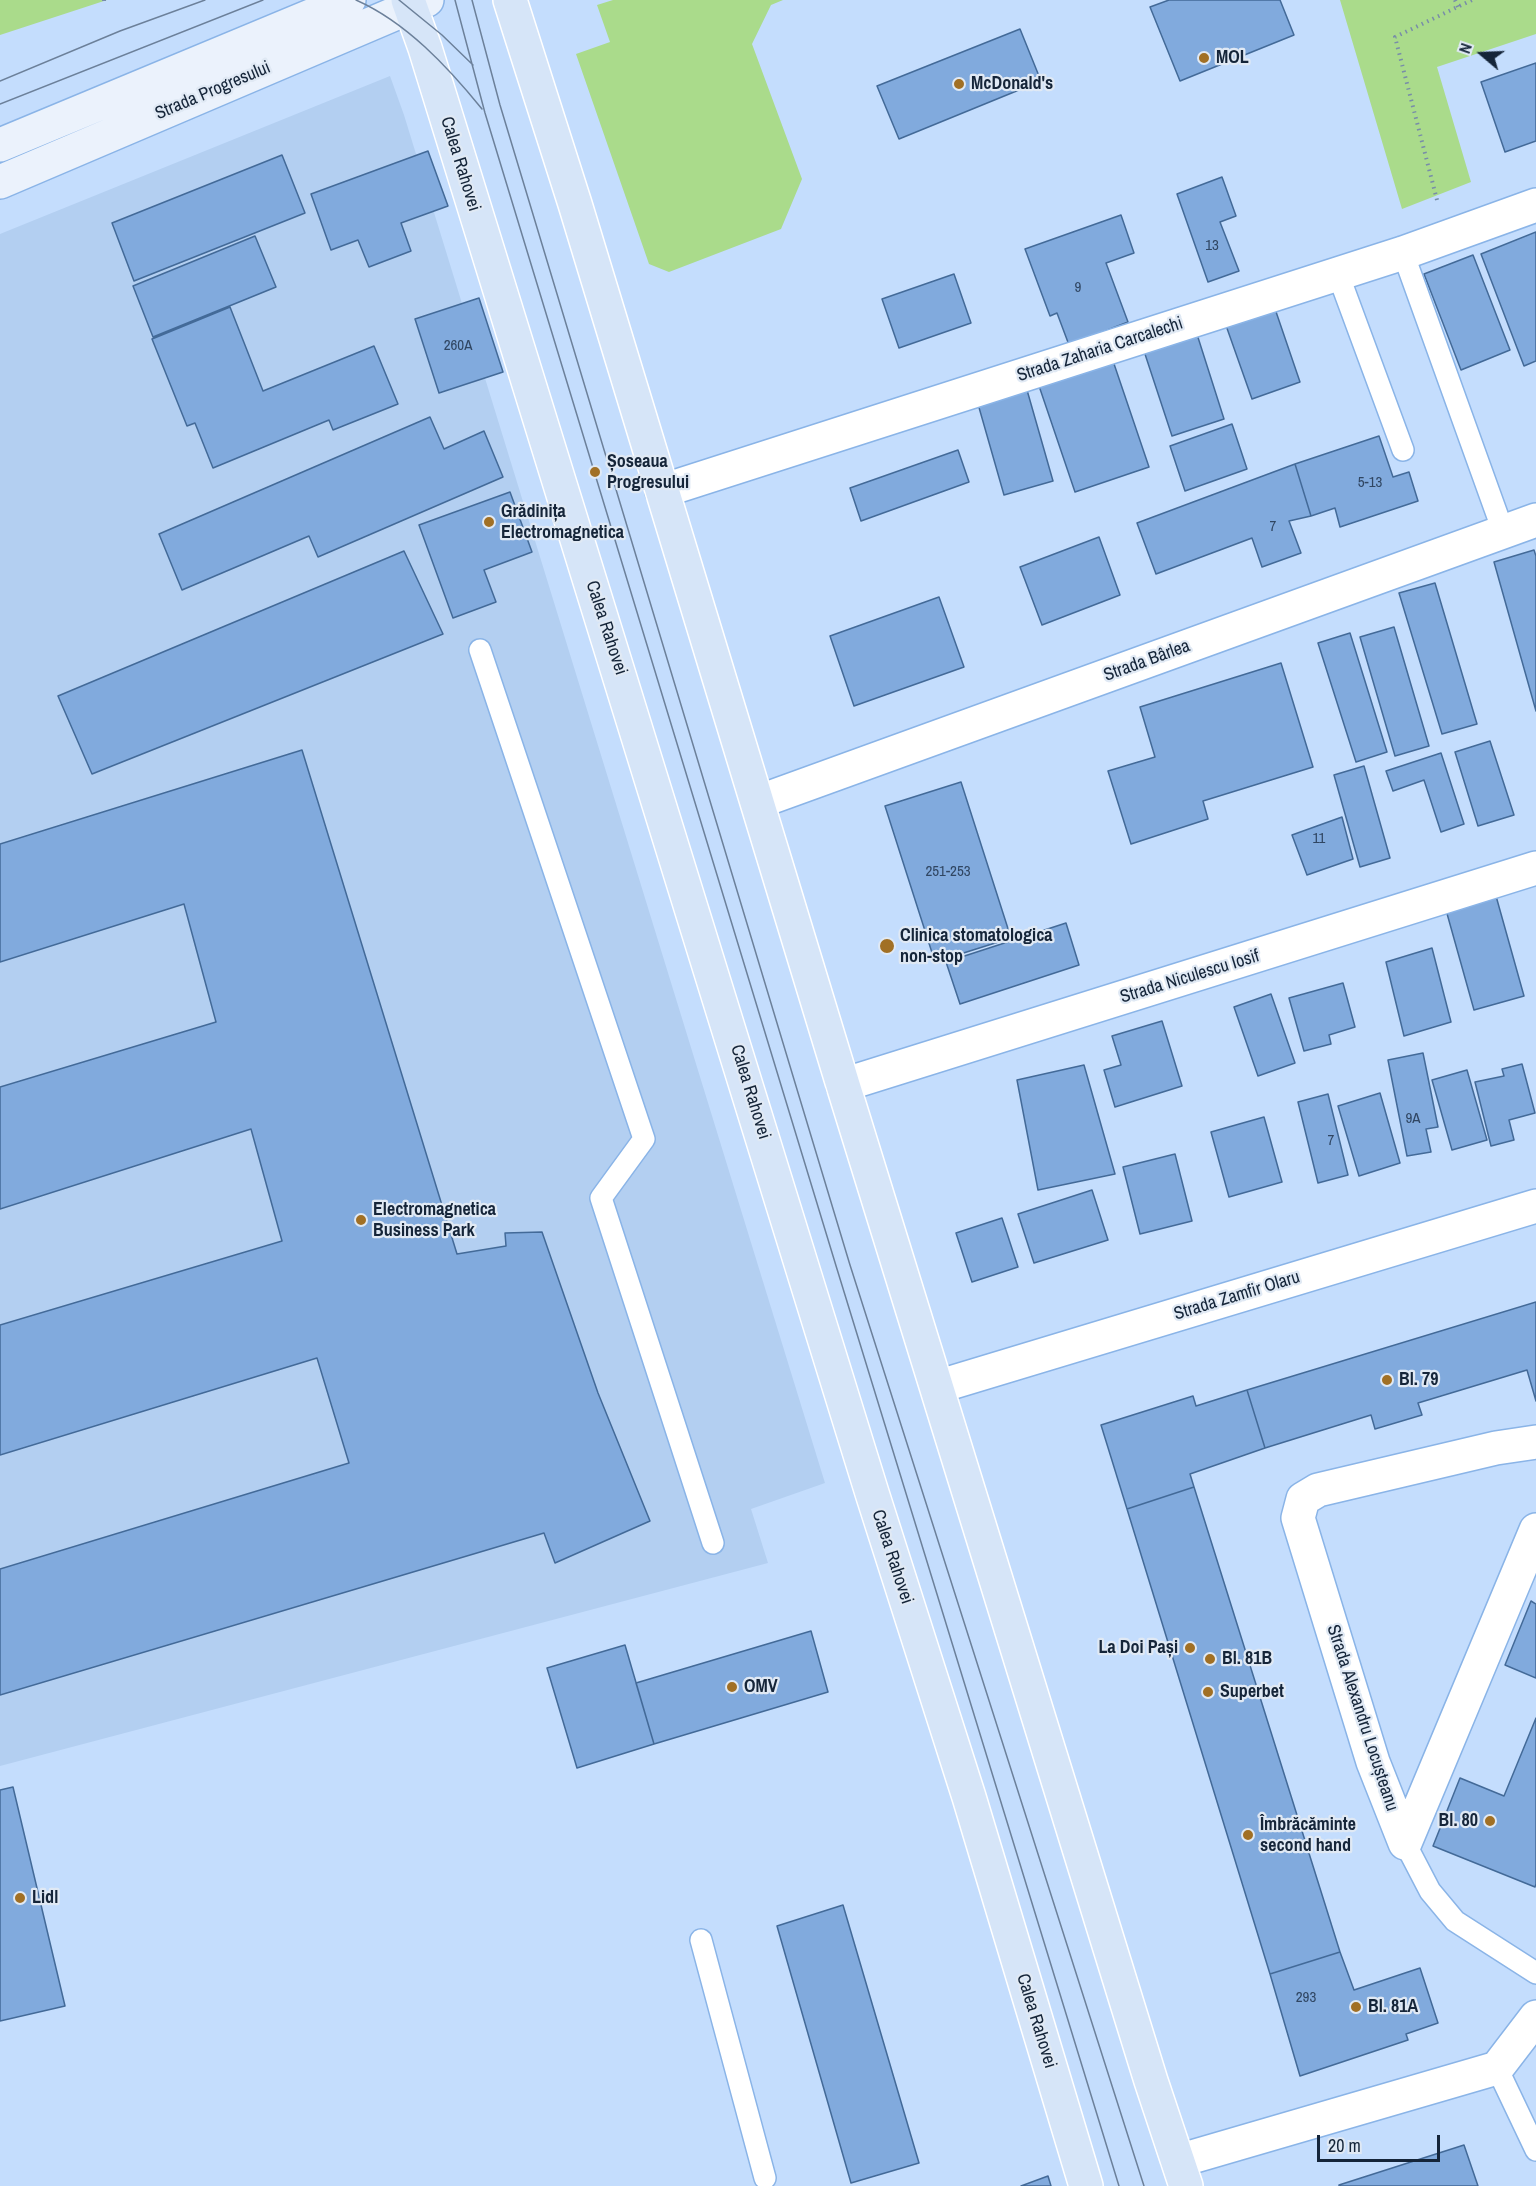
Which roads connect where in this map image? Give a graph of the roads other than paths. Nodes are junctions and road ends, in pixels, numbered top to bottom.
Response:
1 (349, 0) edge
2 (510, 0) edge
3 (415, 2) edge
4 (0, 145) edge
5 (0, 182) edge
6 (1536, 205) edge
7 (1403, 253) junction
8 (1338, 274) junction
9 (1403, 450) dead end
10 (662, 491) junction
11 (1536, 520) edge
12 (1503, 531) junction
13 (480, 650) dead end
14 (758, 802) junction
15 (1536, 868) edge
16 (843, 1085) junction
17 (1536, 1206) edge
18 (937, 1387) junction
19 (1536, 1442) edge
20 (1536, 1530) edge
21 (713, 1543) dead end
22 (1406, 1843) junction
23 (701, 1940) dead end
24 (1536, 1973) edge
25 (1536, 2017) edge
26 (1497, 2068) junction
27 (1536, 2150) edge
28 (1182, 2173) edge
29 (765, 2178) dead end
30 (1086, 2186) edge

1 - 4 main road, Strada Progresului
2 - 10 main road
3 - 5 main road, Strada Progresului
3 - 30 main road, Calea Rahovei
6 - 7 street, Strada Zaharia Carcalechi
7 - 8 street, Strada Zaharia Carcalechi
7 - 12 lane
8 - 9 lane
8 - 10 street, Strada Zaharia Carcalechi
10 - 14 main road
11 - 12 street, Strada Bârlea
12 - 14 street, Strada Bârlea
13 - 21 lane
14 - 16 main road
15 - 16 street, Strada Niculescu Iosif
16 - 18 main road
17 - 18 street, Strada Zamfir Olaru
18 - 28 main road
19 - 22 street, Strada Alexandru Locușteanu
20 - 22 street, Strada Alexandru Locușteanu
22 - 24 lane
23 - 29 lane
25 - 26 street
26 - 27 lane
26 - 28 street

